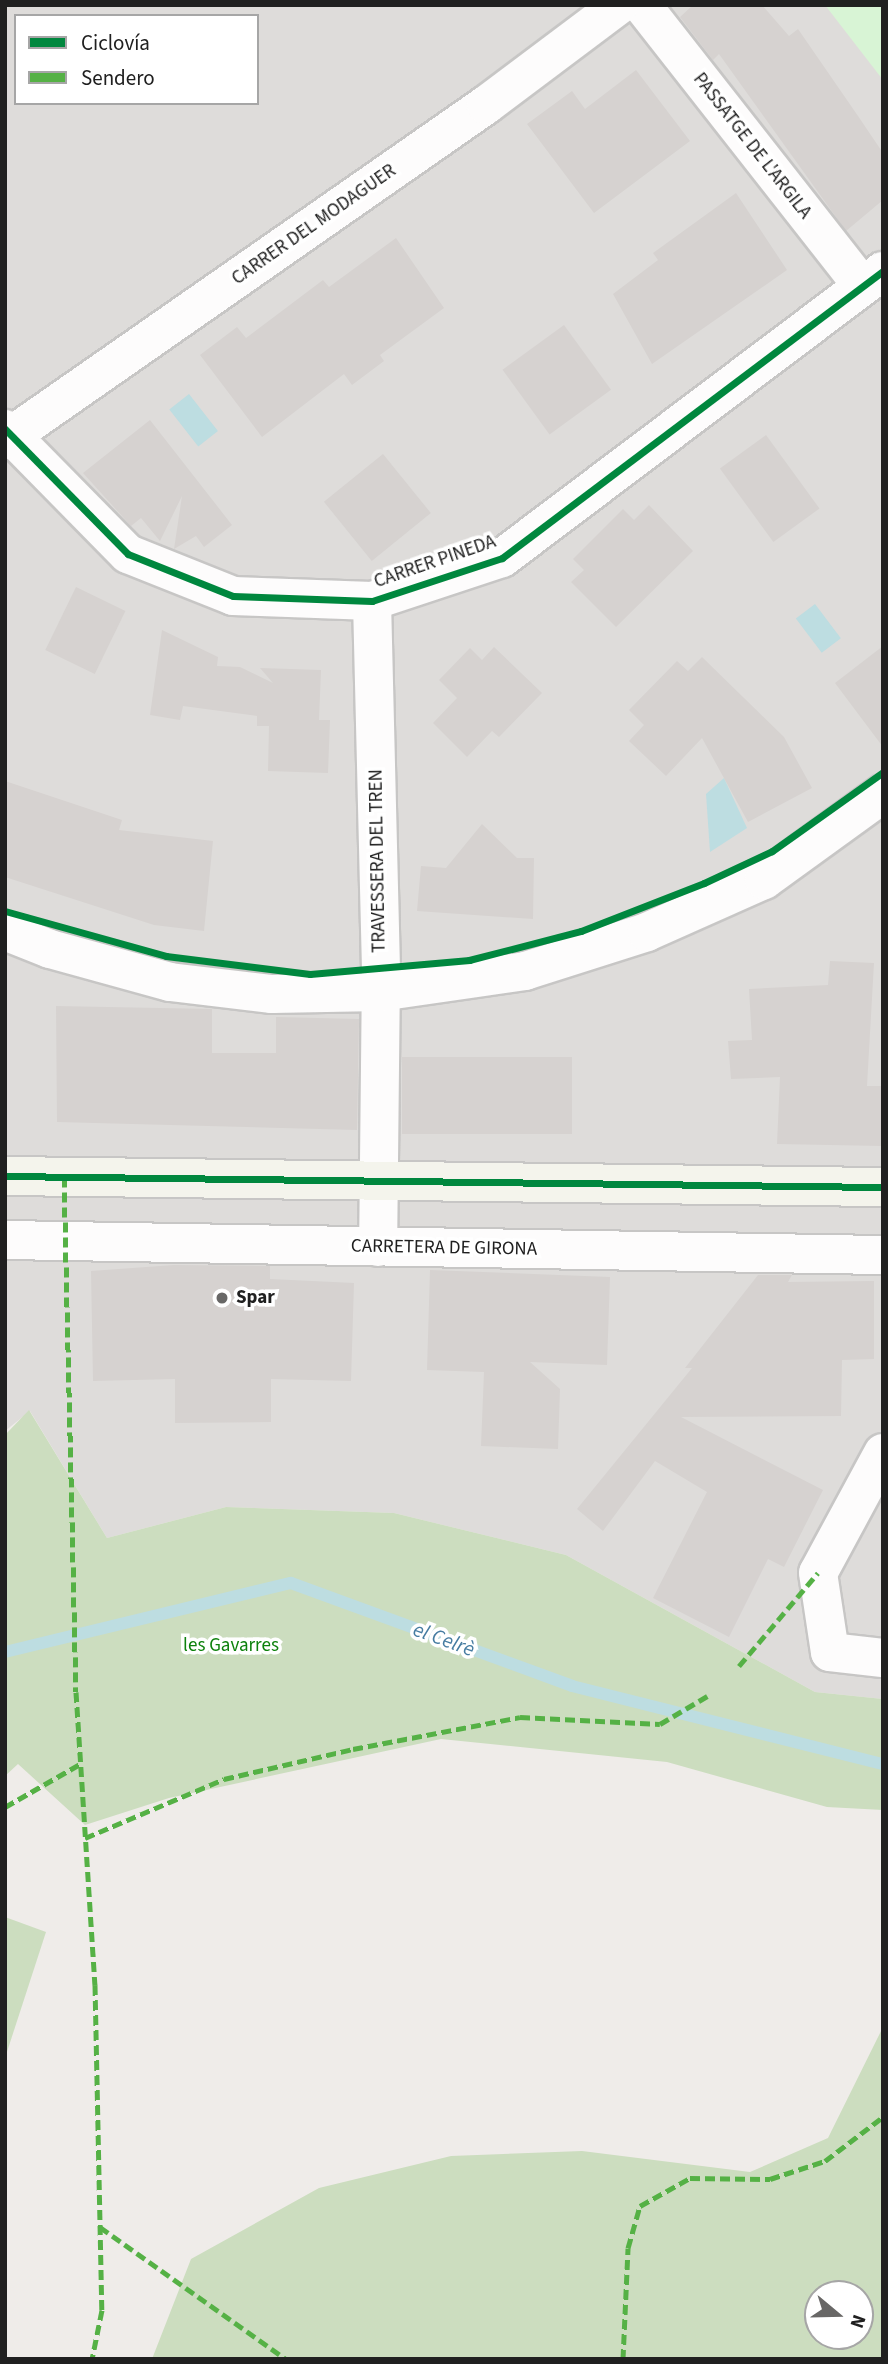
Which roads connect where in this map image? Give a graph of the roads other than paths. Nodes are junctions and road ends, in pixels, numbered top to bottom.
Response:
1 (619, 5) edge
2 (642, 5) edge
3 (872, 278) edge
4 (7, 435) edge
5 (372, 601) junction
6 (881, 796) edge
7 (5, 931) edge
8 (380, 992) junction
9 (5, 1176) edge
10 (378, 1182) junction
11 (883, 1187) edge
12 (5, 1240) edge
13 (378, 1247) junction
14 (883, 1255) edge
15 (883, 1453) edge
16 (883, 1658) edge

1 - 4 street, CARRER DEL MODAGUER
2 - 3 street, PASSATGE DE L'ARGILA
3 - 5 street, CARRER PINEDA
4 - 5 street, CARRER PINEDA
5 - 8 street, TRAVESSERA DEL TREN
6 - 8 street
7 - 8 street
8 - 10 street, TRAVESSERA DEL TREN
9 - 10 main road
10 - 11 main road
10 - 13 street, TRAVESSERA DEL TREN
12 - 13 street, CARRETERA DE GIRONA
13 - 14 street, CARRETERA DE GIRONA
15 - 16 street

